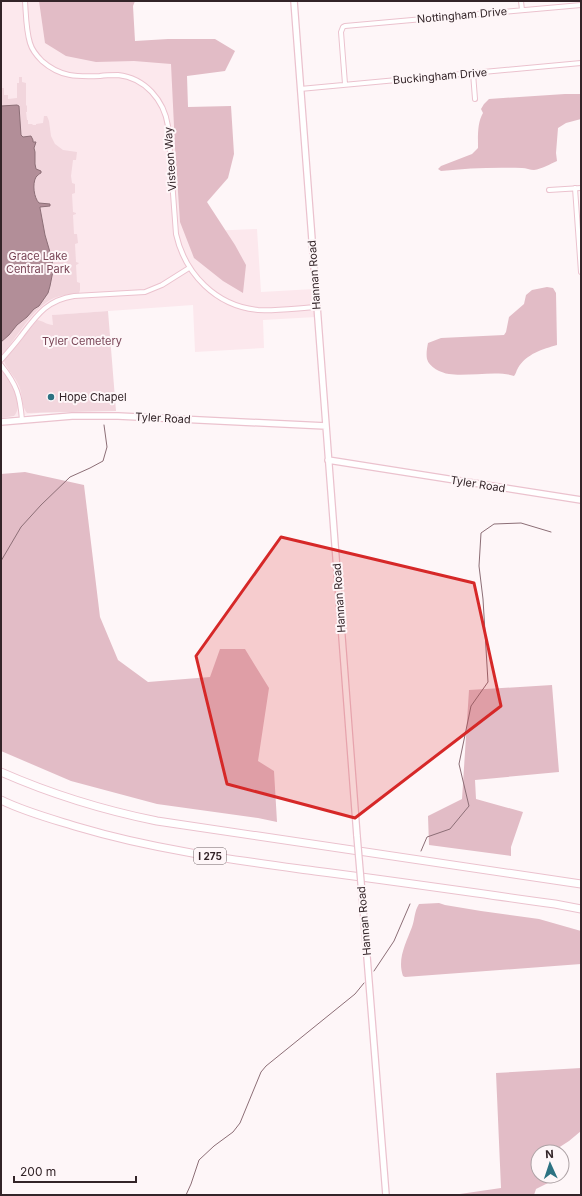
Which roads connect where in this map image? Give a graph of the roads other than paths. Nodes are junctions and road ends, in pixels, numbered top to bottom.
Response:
1 (25, 1) edge
2 (294, 1) edge
3 (521, 1) edge
4 (581, 5) edge
5 (522, 10) junction
6 (581, 64) edge
7 (473, 73) junction
8 (345, 84) junction
9 (300, 89) junction
10 (475, 99) dead end
11 (574, 188) junction
12 (581, 188) edge
13 (549, 190) dead end
14 (189, 268) junction
15 (581, 272) edge
16 (317, 307) junction
17 (1, 360) edge
18 (1, 365) edge
19 (22, 420) junction
20 (1, 422) edge
21 (326, 426) junction
22 (328, 460) junction
23 (581, 500) edge
24 (1, 772) edge
25 (1, 800) edge
26 (581, 884) edge
27 (581, 909) edge
28 (386, 1195) edge

1 - 14 street, Visteon Way
2 - 9 street, Hannan Road
3 - 5 street
4 - 5 street, Nottingham Drive
5 - 8 street, Nottingham Drive
6 - 7 street, Buckingham Drive
7 - 8 street, Buckingham Drive
7 - 10 street
8 - 9 street, Buckingham Drive
9 - 16 street, Hannan Road
11 - 12 street
11 - 13 street
11 - 15 street
14 - 16 street, Visteon Way
14 - 17 street
16 - 21 street, Hannan Road
18 - 19 street
19 - 20 street, Tyler Road
19 - 21 street, Tyler Road
21 - 22 street, Hannan Road
22 - 23 street, Tyler Road
22 - 28 street, Hannan Road, bridge
24 - 26 highway, I 275
25 - 27 highway, I 275

